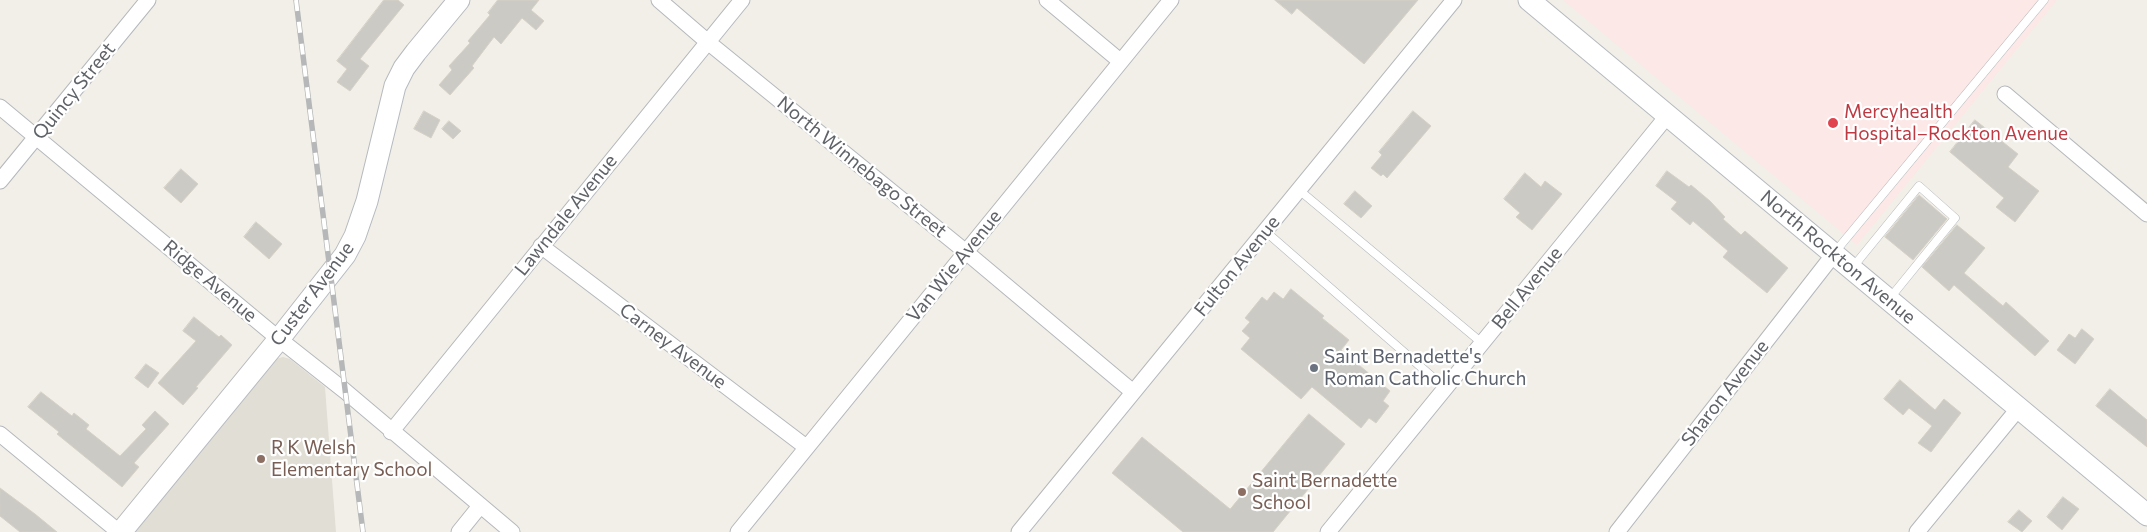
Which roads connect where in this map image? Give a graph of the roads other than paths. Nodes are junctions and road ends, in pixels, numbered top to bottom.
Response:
1 (148, 0) edge
2 (458, 0) edge
3 (659, 0) edge
4 (742, 0) edge
5 (1047, 0) edge
6 (1170, 0) edge
7 (2044, 0) edge
8 (1453, 1) edge
9 (1536, 4) edge
10 (709, 43) junction
11 (1120, 61) junction
12 (2005, 94) dead end
13 (0, 108) edge
14 (1668, 115) junction
15 (37, 137) junction
16 (0, 181) edge
17 (1299, 190) junction
18 (2147, 214) edge
19 (1265, 231) junction
20 (540, 246) junction
21 (966, 252) junction
22 (1834, 254) junction
23 (1852, 269) junction
24 (1889, 300) junction
25 (279, 339) junction
26 (1482, 343) junction
27 (1446, 388) junction
28 (1133, 392) junction
29 (2018, 408) junction
30 (391, 432) junction
31 (0, 434) edge
32 (806, 446) junction
33 (480, 506) junction
34 (2147, 515) edge
35 (120, 532) edge
36 (459, 532) edge
37 (512, 532) edge
38 (738, 532) edge
39 (1019, 532) edge
40 (1328, 532) edge
41 (1617, 532) edge
42 (1917, 532) edge

1 - 15 street, Quincy Street
2 - 25 main road, Custer Avenue
3 - 10 street, North Winnebago Street
4 - 10 street, Lawndale Avenue
5 - 11 street
6 - 11 street, Van Wie Avenue
7 - 22 lane
8 - 17 street, Fulton Avenue
9 - 14 main road, North Rockton Avenue
10 - 20 street, Lawndale Avenue
10 - 21 street, North Winnebago Street
11 - 21 street, Van Wie Avenue
12 - 18 street
13 - 15 street, Ridge Avenue
14 - 22 main road, North Rockton Avenue
14 - 26 street, Bell Avenue
15 - 16 street, Quincy Street
15 - 25 street, Ridge Avenue
17 - 19 street, Fulton Avenue
17 - 26 lane
19 - 27 lane
19 - 28 street, Fulton Avenue
20 - 30 street, Lawndale Avenue
20 - 32 street, Carney Avenue
21 - 28 street, North Winnebago Street
21 - 32 street, Van Wie Avenue
22 - 23 main road, North Rockton Avenue
22 - 41 street, Sharon Avenue
23 - 24 main road, North Rockton Avenue
23 - 24 lane
24 - 29 main road, North Rockton Avenue
25 - 30 street, Ridge Avenue
25 - 35 main road, Custer Avenue
26 - 27 street, Bell Avenue
27 - 40 street, Bell Avenue
28 - 39 street, Fulton Avenue
29 - 34 main road, North Rockton Avenue
29 - 42 street
30 - 33 street, Ridge Avenue
31 - 35 street
32 - 38 street, Van Wie Avenue
33 - 36 street
33 - 37 street, Ridge Avenue

